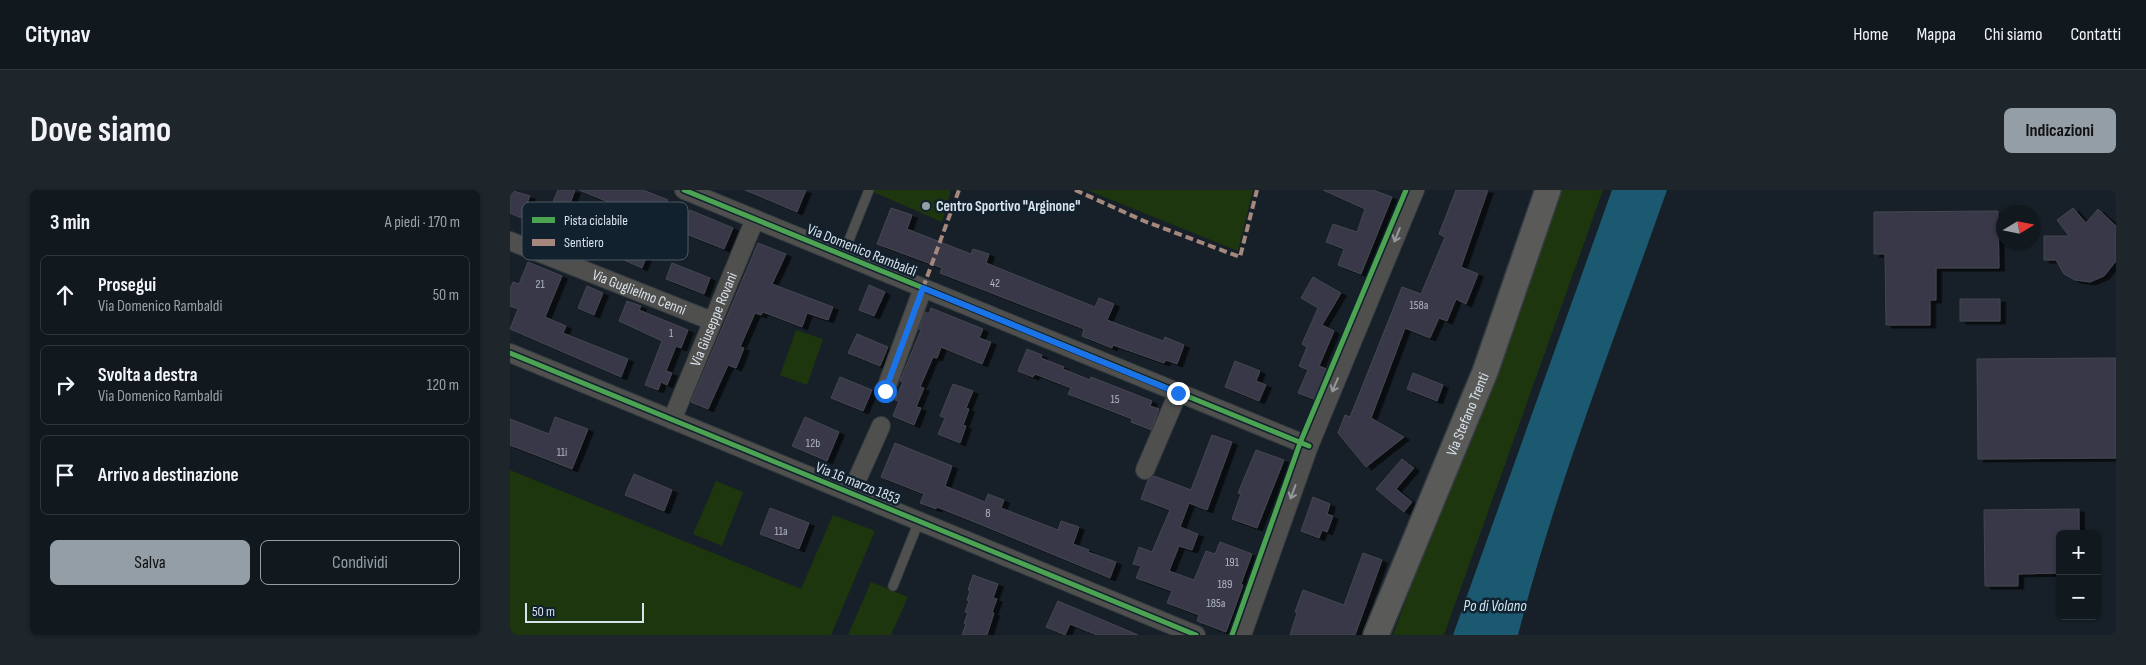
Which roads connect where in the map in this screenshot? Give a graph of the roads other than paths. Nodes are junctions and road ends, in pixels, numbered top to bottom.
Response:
1 (684, 190) edge
2 (869, 190) edge
3 (1415, 190) edge
4 (1548, 190) edge
5 (755, 219) junction
6 (510, 241) edge
7 (522, 246) edge
8 (843, 255) junction
9 (558, 260) edge
10 (923, 288) junction
11 (712, 321) junction
12 (510, 353) edge
13 (885, 391) dead end
14 (1178, 393) junction
15 (672, 420) junction
16 (881, 426) dead end
17 (1309, 446) junction
18 (1146, 470) dead end
19 (851, 493) junction
20 (919, 521) junction
21 (893, 586) dead end
22 (1196, 635) edge
23 (1242, 635) edge
24 (1376, 635) edge

1 - 5 street, Via Domenico Rambaldi
2 - 8 lane, Via Domenico Rambaldi
3 -> 17 street
4 - 24 main road, Via Stefano Trenti
5 - 8 street, Via Domenico Rambaldi
5 - 11 street, Via Giuseppe Rovani
6 - 7 street, Via Guglielmo Cenni
8 - 10 street, Via Domenico Rambaldi
9 - 11 street, Via Guglielmo Cenni
10 - 13 street, Via Domenico Rambaldi
10 - 14 street, Via Domenico Rambaldi
11 - 15 street, Via Giuseppe Rovani
12 - 15 street, Via 16 marzo 1853
14 - 17 street, Via Domenico Rambaldi
14 - 18 street
15 - 19 street, Via 16 marzo 1853
16 - 19 street, Via 16 marzo 1853
17 -> 23 street
19 - 20 street, Via 16 marzo 1853
20 - 21 lane
20 - 22 street, Via 16 marzo 1853

